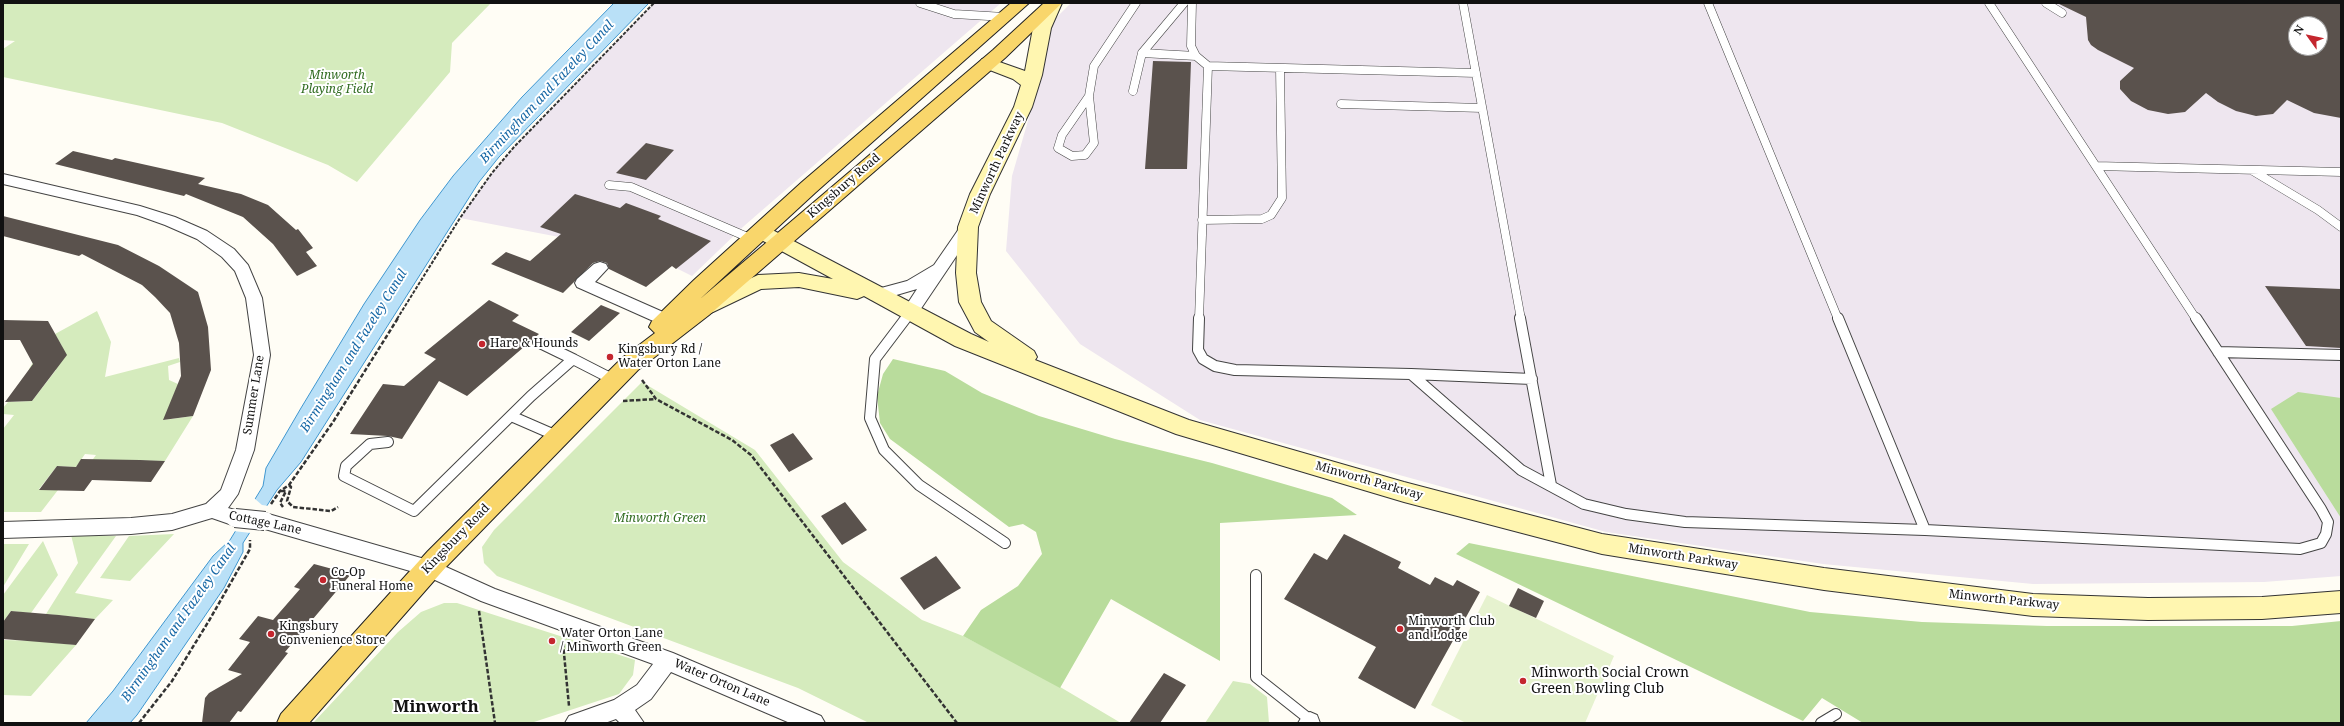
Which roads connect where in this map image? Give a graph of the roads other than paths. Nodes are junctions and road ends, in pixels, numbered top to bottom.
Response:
1 (920, 3) edge
2 (1021, 3) edge
3 (1038, 3) edge
4 (1054, 3) edge
5 (1136, 3) edge
6 (1184, 3) edge
7 (1192, 3) edge
8 (1463, 3) edge
9 (1708, 3) edge
10 (1989, 3) edge
11 (2046, 3) edge
12 (2062, 13) dead end
13 (1005, 16) junction
14 (1011, 43) junction
15 (1142, 53) junction
16 (1196, 56) junction
17 (988, 63) junction
18 (1208, 66) junction
19 (1280, 68) junction
20 (1476, 73) junction
21 (1029, 83) junction
22 (1133, 91) dead end
23 (1089, 96) junction
24 (1341, 104) dead end
25 (1482, 108) junction
26 (835, 165) junction
27 (2096, 166) junction
28 (2251, 170) junction
29 (2341, 172) edge
30 (3, 179) edge
31 (609, 185) dead end
32 (1202, 220) junction
33 (968, 227) junction
34 (2341, 227) edge
35 (756, 235) junction
36 (779, 242) junction
37 (942, 266) junction
38 (600, 268) dead end
39 (876, 295) junction
40 (701, 310) junction
41 (910, 312) junction
42 (666, 320) junction
43 (538, 342) dead end
44 (2218, 352) junction
45 (2341, 355) edge
46 (573, 359) junction
47 (630, 364) junction
48 (1049, 374) junction
49 (1411, 374) junction
50 (1532, 379) junction
51 (614, 380) junction
52 (510, 416) junction
53 (557, 436) junction
54 (388, 442) dead end
55 (1551, 485) junction
56 (212, 510) junction
57 (3, 530) edge
58 (1924, 530) junction
59 (1005, 543) dead end
60 (428, 568) junction
61 (1256, 575) dead end
62 (2341, 602) edge
63 (666, 660) junction
64 (1836, 714) dead end
65 (627, 716) edge
66 (572, 717) edge
67 (291, 723) edge
68 (814, 723) edge
69 (1311, 723) edge
70 (1821, 723) edge

1 - 13 lane
2 - 13 main road, Kingsbury Road
3 - 13 main road
4 - 14 main road, Kingsbury Road
4 - 21 street, Minworth Parkway
5 - 23 lane
6 - 15 lane
7 - 16 lane
8 - 20 lane
9 - 58 lane
10 - 27 lane
11 - 12 lane
13 - 14 main road
13 - 26 main road, Kingsbury Road
14 - 17 main road, Kingsbury Road
15 - 16 lane
15 - 22 lane
16 - 18 lane
17 - 21 street
17 - 26 main road
17 - 36 main road, Kingsbury Road
18 - 19 lane
18 - 32 lane
19 - 20 lane
19 - 32 lane
20 - 25 lane
21 - 33 street, Minworth Parkway
23 - 23 lane
24 - 25 lane
25 - 50 lane
26 - 35 main road, Kingsbury Road
27 - 28 lane
27 - 44 lane
28 - 29 lane
28 - 34 lane
30 - 56 street, Summer Lane
31 - 35 lane
32 - 49 lane
33 - 37 street
33 - 48 street, Minworth Parkway
35 - 36 street, Minworth Parkway
35 - 42 main road, Kingsbury Road
36 - 39 street, Minworth Parkway
36 - 40 main road, Kingsbury Road
37 - 39 street
37 - 41 street
38 - 42 street
39 - 40 street, Minworth Parkway
39 - 41 street, Minworth Parkway
40 - 47 main road, Kingsbury Road
41 - 48 street, Minworth Parkway
41 - 59 lane
42 - 47 main road, Kingsbury Road
43 - 46 lane
44 - 45 lane
44 - 58 lane
46 - 51 lane
46 - 52 lane
47 - 51 main road, Kingsbury Road
48 - 62 street, Minworth Parkway
49 - 50 lane
49 - 55 lane
50 - 55 lane
51 - 53 main road, Kingsbury Road
52 - 53 lane
52 - 54 lane
53 - 60 main road, Kingsbury Road
55 - 58 lane
56 - 57 street, Cottage Lane
56 - 60 street, Cottage Lane, bridge
60 - 63 street, Water Orton Lane
60 - 67 main road, Kingsbury Road
61 - 69 lane
63 - 65 street
63 - 68 street, Water Orton Lane
64 - 70 lane
65 - 66 street

